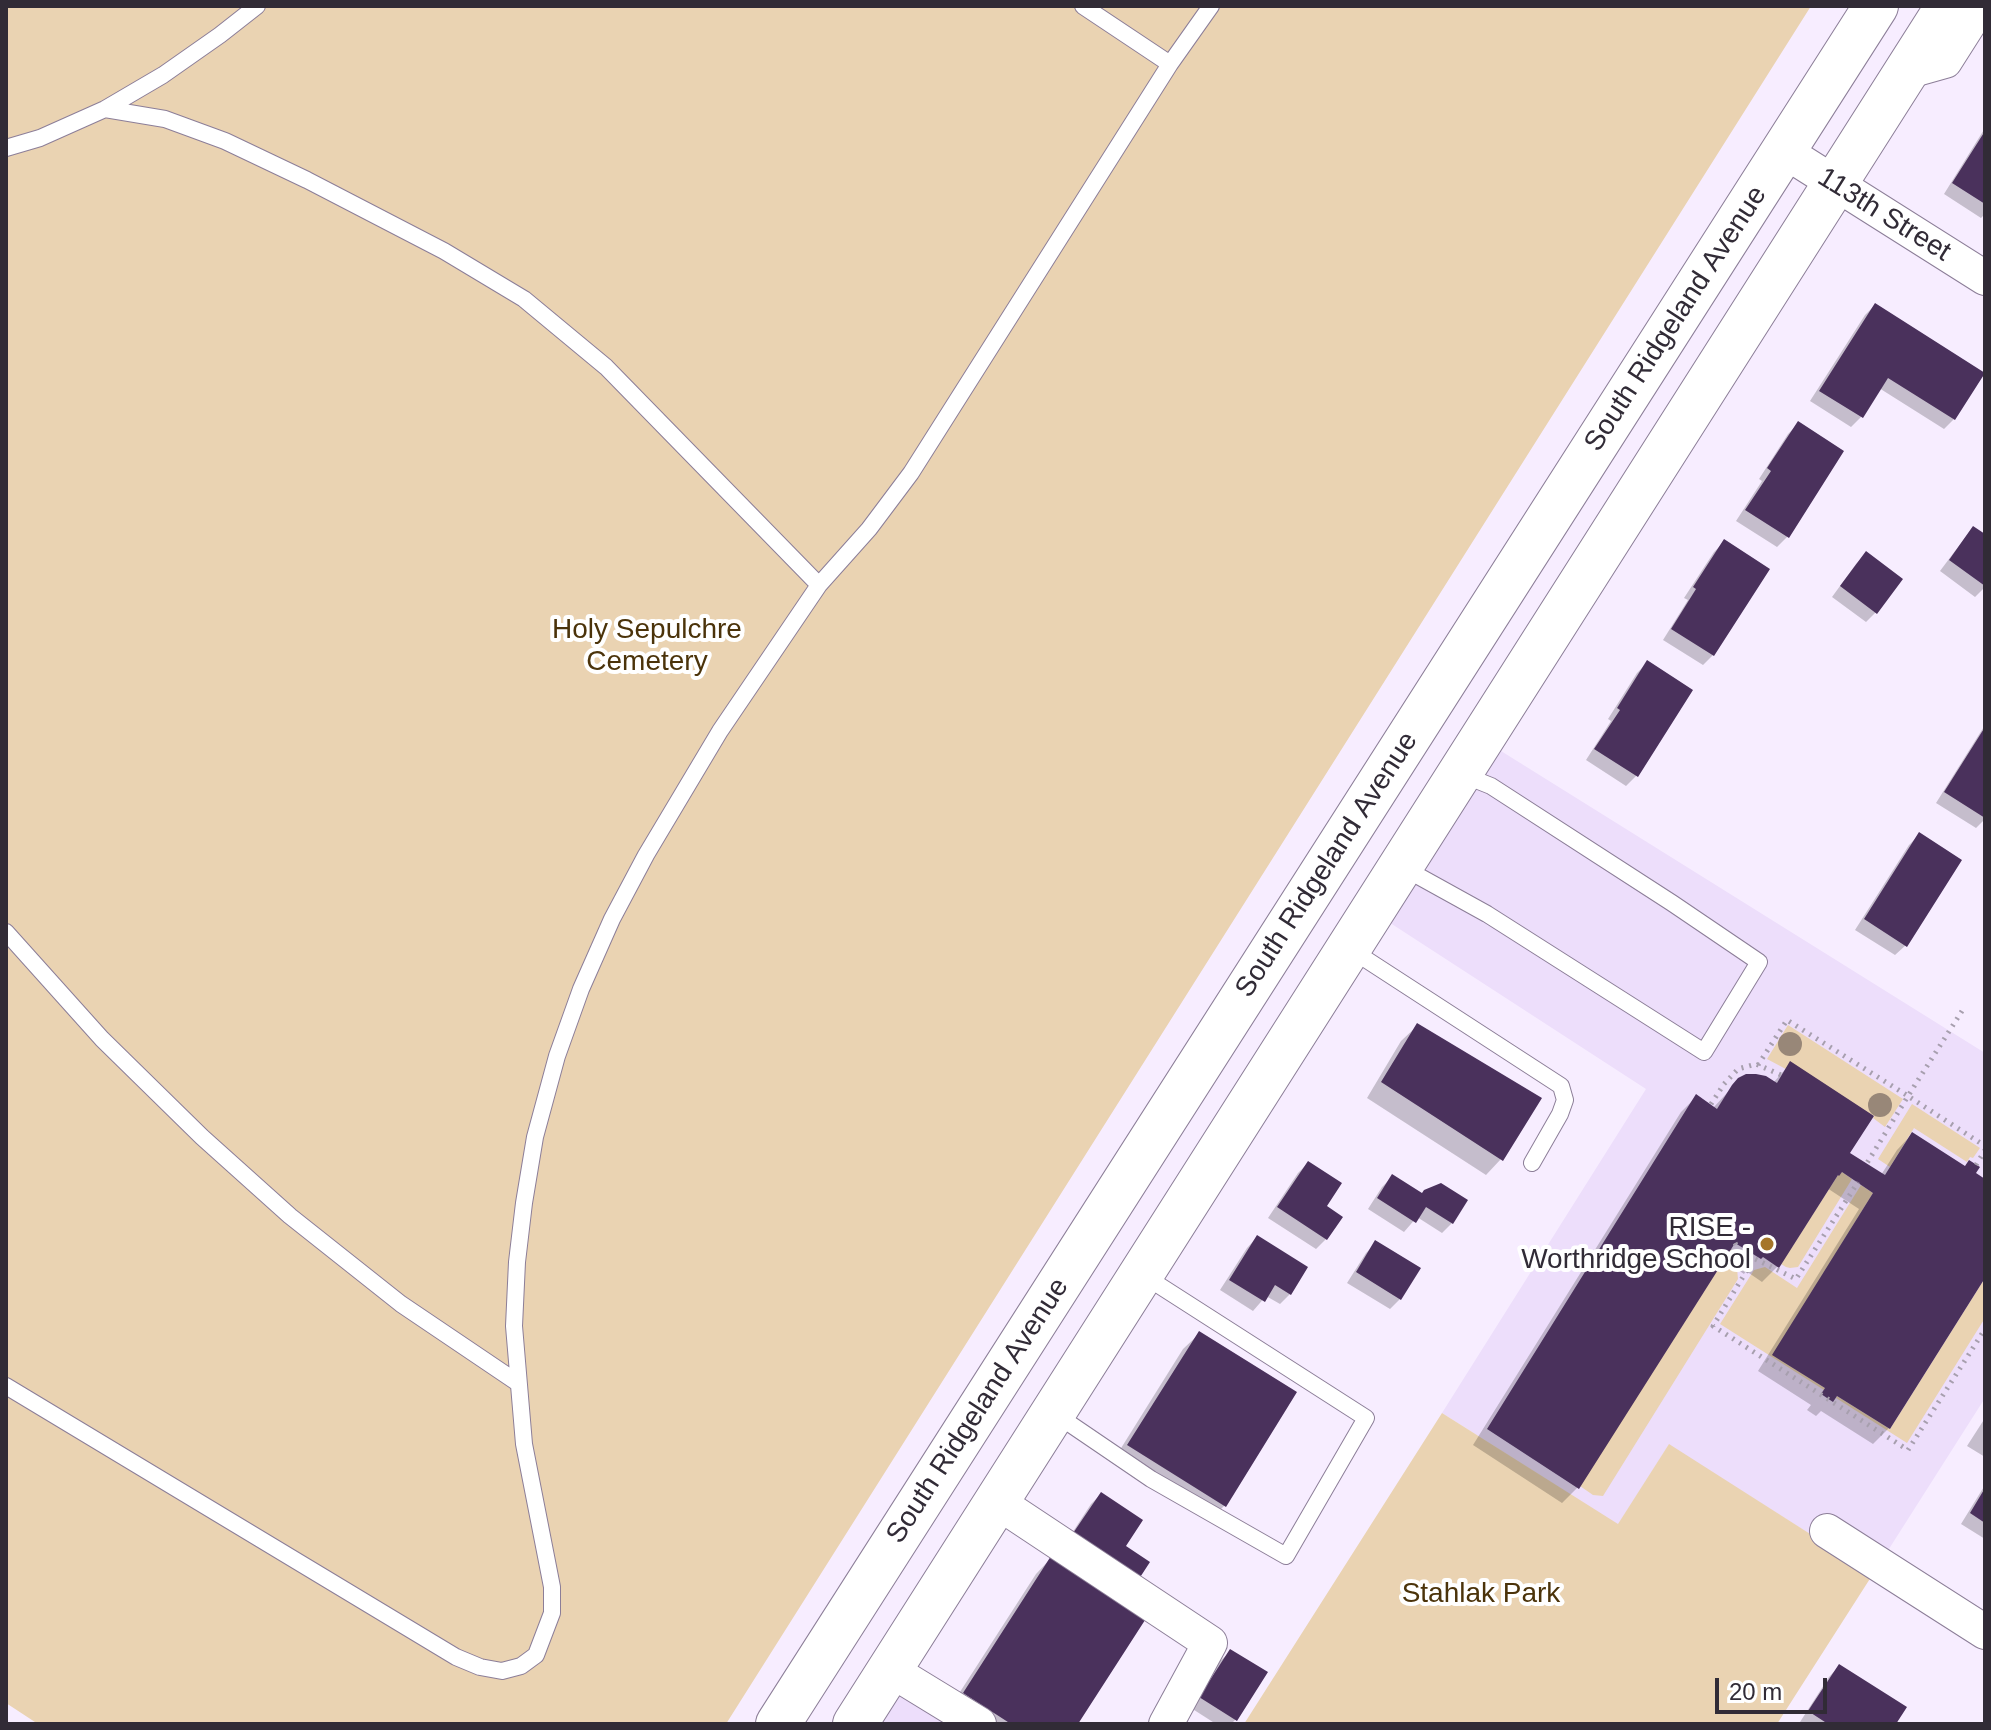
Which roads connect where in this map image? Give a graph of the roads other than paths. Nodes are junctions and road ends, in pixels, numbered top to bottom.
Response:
1 (257, 6) edge
2 (1083, 6) edge
3 (1211, 6) edge
4 (1876, 6) edge
5 (1948, 6) edge
6 (1980, 6) edge
7 (1170, 64) junction
8 (1906, 72) junction
9 (105, 109) junction
10 (6, 148) edge
11 (1784, 151) junction
12 (1835, 184) junction
13 (1985, 278) edge
14 (819, 585) junction
15 (1459, 773) junction
16 (1400, 866) junction
17 (6, 932) edge
18 (1348, 948) junction
19 (1532, 1163) dead end
20 (1141, 1273) junction
21 (518, 1383) junction
22 (6, 1386) edge
23 (1053, 1412) junction
24 (996, 1501) junction
25 (1827, 1531) dead end
26 (1985, 1632) edge
27 (889, 1669) junction
28 (778, 1724) edge
29 (855, 1724) edge
30 (979, 1724) edge
31 (1166, 1724) edge

1 - 9 lane
2 - 7 lane
3 - 7 lane
4 - 11 main road, South Ridgeland Avenue
5 - 8 main road
6 - 8 street
7 - 14 lane
8 - 12 main road
9 - 10 lane
9 - 14 lane
11 - 12 street, 113th Street
11 - 28 main road, South Ridgeland Avenue
12 - 13 street, 113th Street
12 - 15 main road
14 - 21 lane
15 - 16 main road
15 - 16 lane
16 - 18 main road
17 - 21 lane
18 - 19 lane
18 - 20 main road
20 - 23 main road
20 - 23 lane
21 - 22 lane
23 - 24 main road
24 - 27 main road
24 - 31 street
25 - 26 street
27 - 29 main road
27 - 30 street

